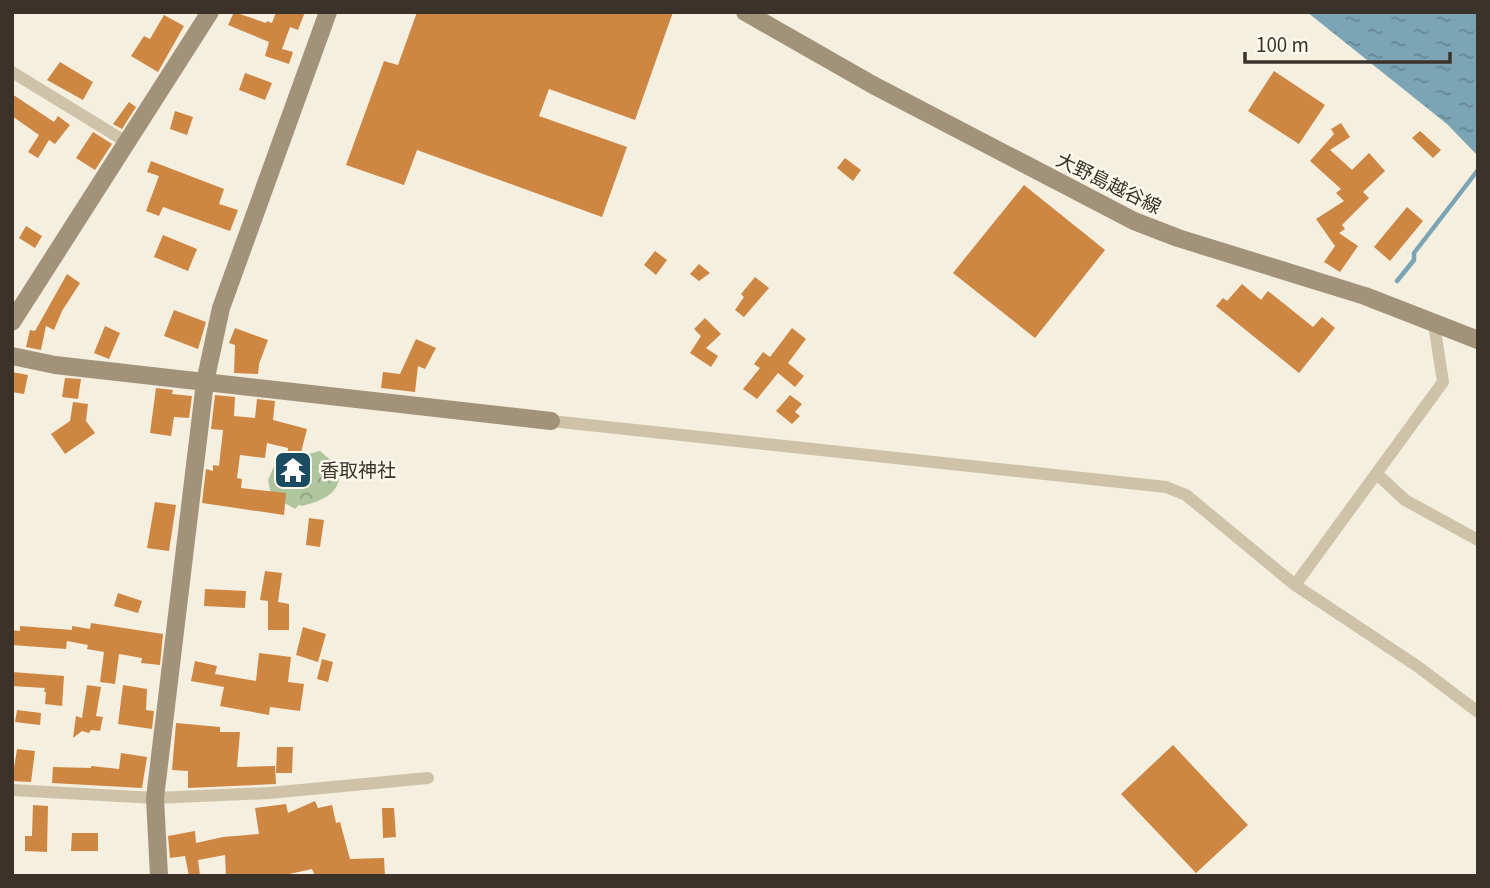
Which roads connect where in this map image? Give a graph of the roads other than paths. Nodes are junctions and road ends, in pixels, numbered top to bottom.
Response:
1 (210, 12) edge
2 (328, 12) edge
3 (745, 12) edge
4 (12, 72) edge
5 (128, 143) junction
6 (12, 322) edge
7 (1434, 324) junction
8 (1478, 340) edge
9 (12, 356) edge
10 (205, 382) junction
11 (551, 421) joint
12 (1377, 474) junction
13 (1478, 540) edge
14 (1295, 585) junction
15 (1478, 712) edge
16 (428, 778) dead end
17 (12, 790) edge
18 (155, 798) junction
19 (159, 876) edge

1 - 5 street
2 - 10 street
3 - 7 street, 大野島越谷線
4 - 5 street
5 - 6 street
7 - 8 street, 大野島越谷線
7 - 12 street
9 - 10 street
10 - 11 street
10 - 18 street
11 - 14 street
12 - 13 street
12 - 14 street
14 - 15 street
16 - 18 street
17 - 18 street
18 - 19 street

